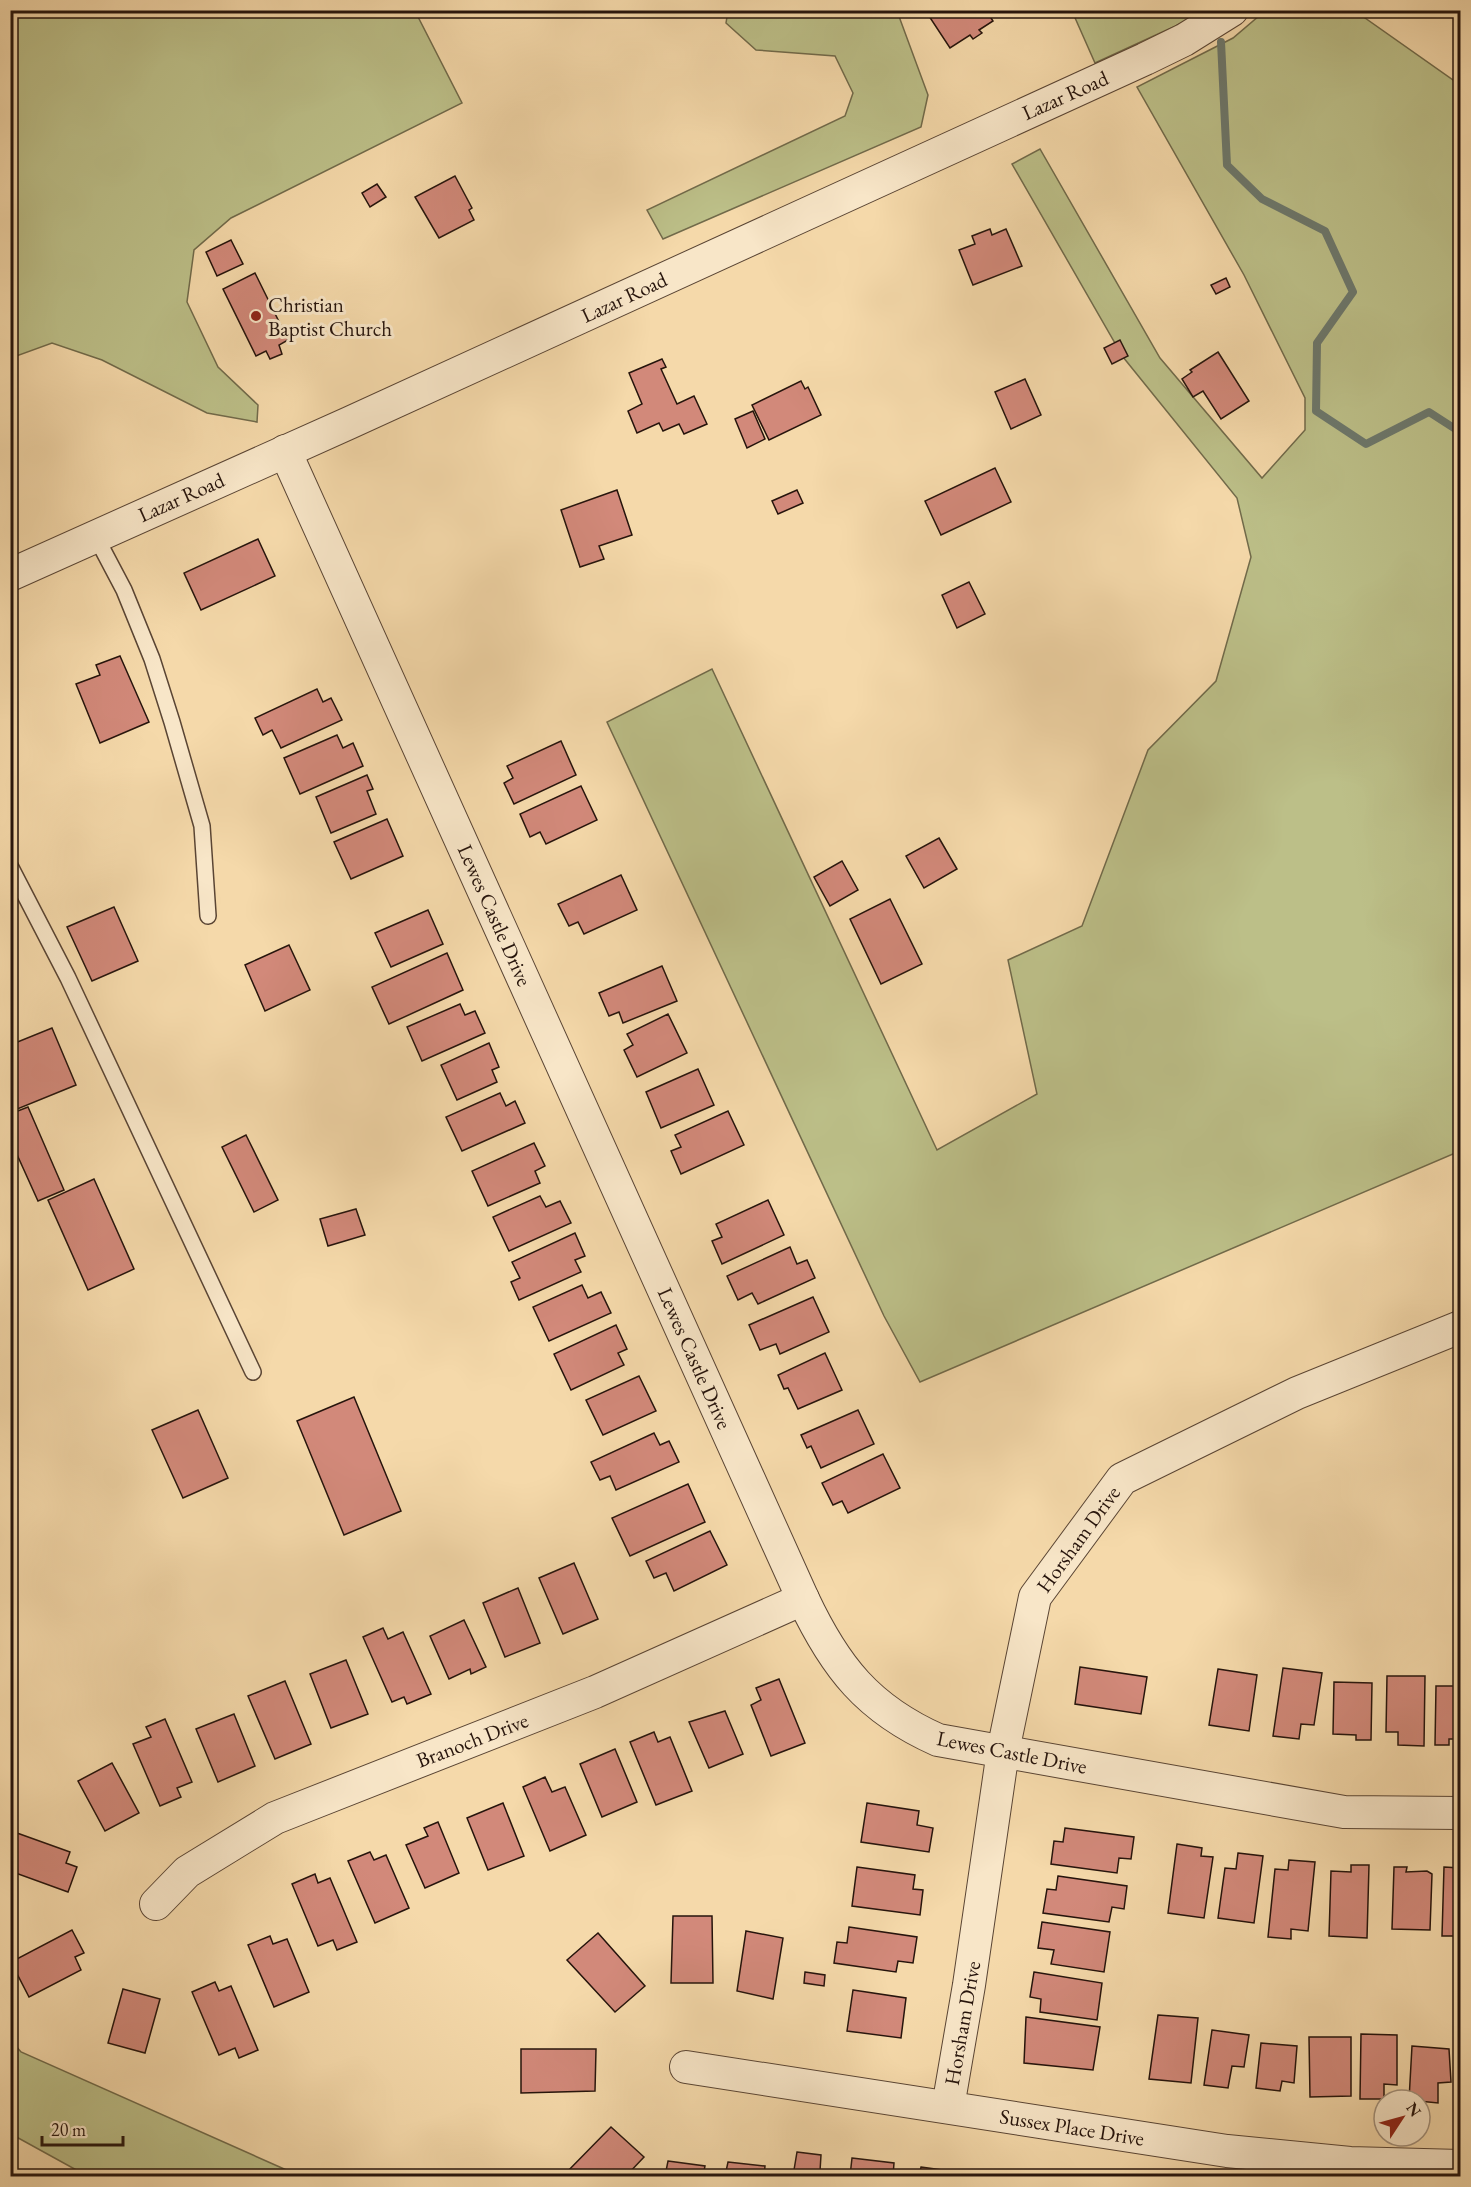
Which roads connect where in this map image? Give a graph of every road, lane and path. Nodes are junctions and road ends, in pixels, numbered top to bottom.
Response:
1 (1232, 10) edge
2 (285, 452) junction
3 (95, 535) junction
4 (10, 575) edge
5 (10, 866) edge
6 (208, 916) dead end
7 (1461, 1327) edge
8 (253, 1372) dead end
9 (803, 1599) junction
10 (1003, 1751) junction
11 (1461, 1813) edge
12 (156, 1904) dead end
13 (686, 2067) dead end
14 (948, 2107) junction
15 (1461, 2166) edge

1 - 2 street, Lazar Road
2 - 3 street, Lazar Road
2 - 9 street, Lewes Castle Drive
3 - 4 street, Lazar Road
3 - 6 lane
5 - 8 lane
7 - 10 street, Horsham Drive
9 - 10 street, Lewes Castle Drive
9 - 12 street, Branoch Drive
10 - 11 street, Lewes Castle Drive
10 - 14 street, Horsham Drive
13 - 14 street, Sussex Place Drive
14 - 15 street, Sussex Place Drive

